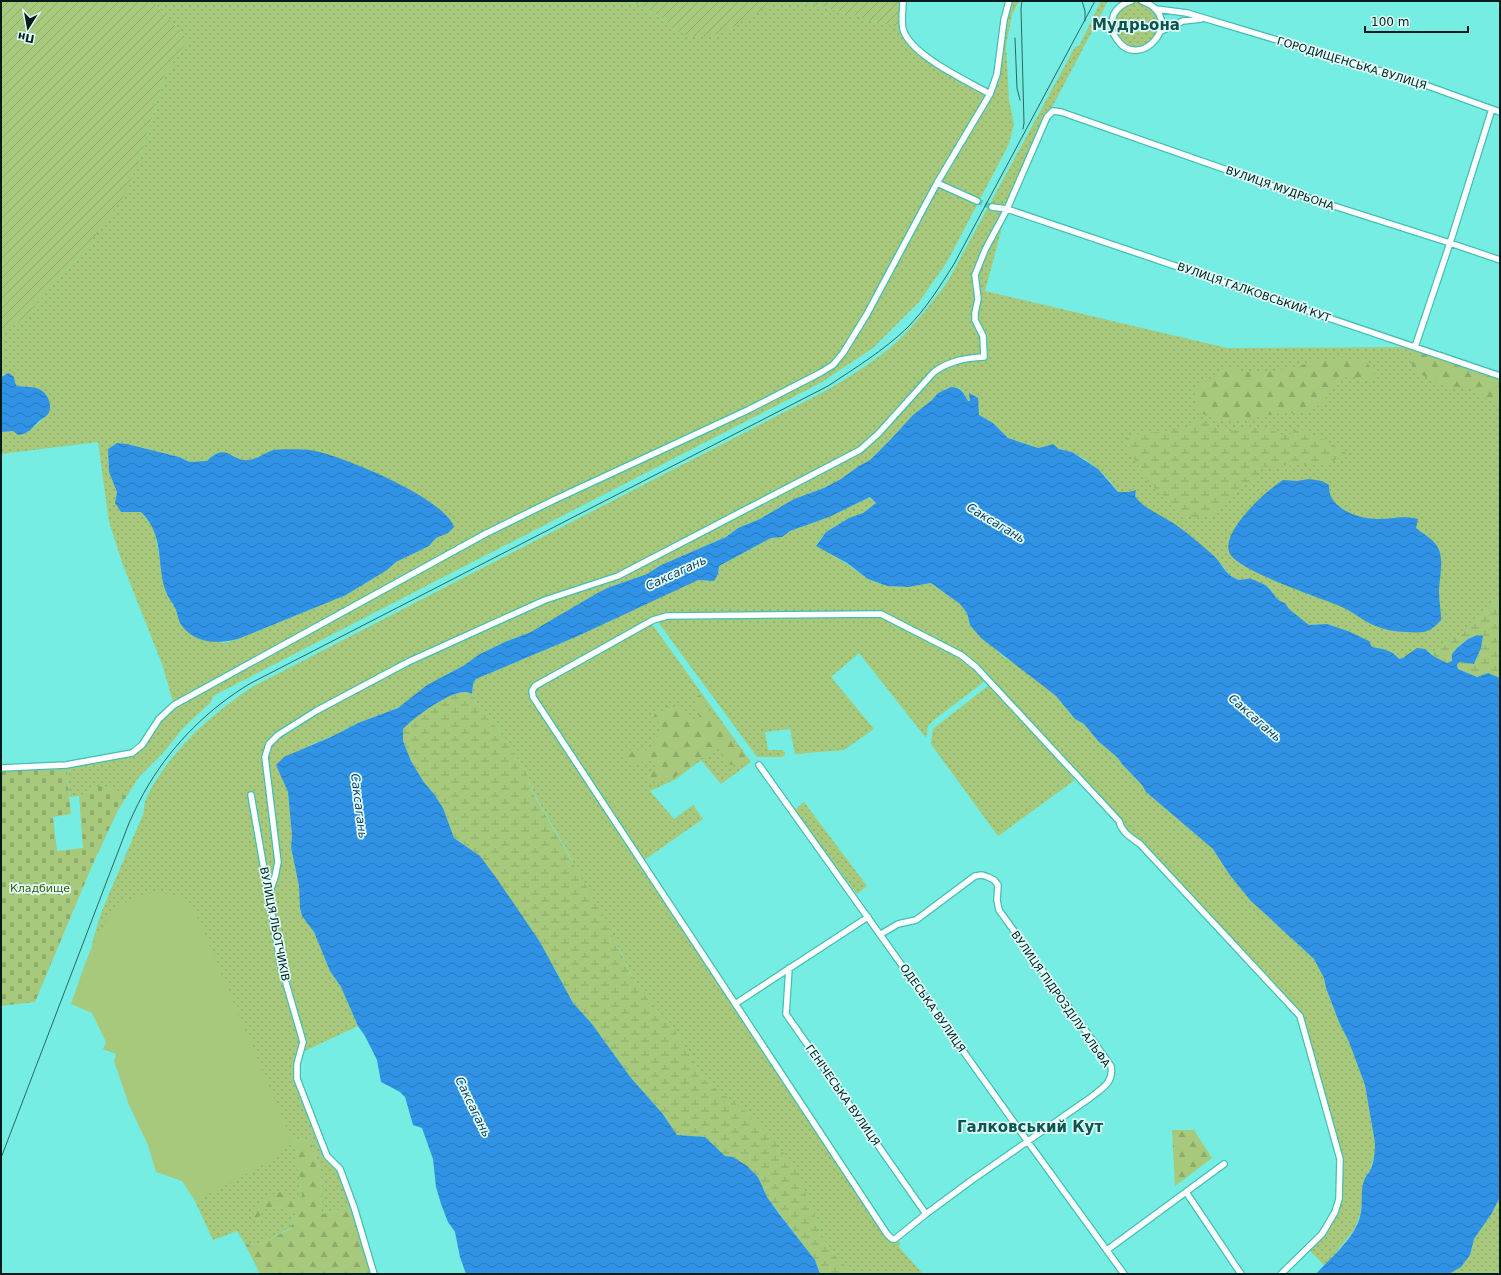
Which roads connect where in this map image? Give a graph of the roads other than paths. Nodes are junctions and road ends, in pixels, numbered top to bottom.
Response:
1 (903, 1) edge
2 (1009, 1) edge
3 (1131, 1) edge
4 (1142, 1) edge
5 (1150, 2) edge
6 (1156, 9) junction
7 (1203, 19) junction
8 (1161, 30) junction
9 (990, 94) junction
10 (1492, 109) junction
11 (1500, 112) edge
12 (937, 183) junction
13 (977, 201) tunnel mouth
14 (992, 207) tunnel mouth
15 (1007, 209) junction
16 (1450, 243) junction
17 (1500, 260) edge
18 (1415, 347) junction
19 (1500, 376) edge
20 (759, 765) dead end
21 (1, 768) edge
22 (251, 795) dead end
23 (269, 894) junction
24 (868, 917) junction
25 (881, 934) junction
26 (789, 968) junction
27 (735, 1004) junction
28 (1028, 1142) junction
29 (1224, 1164) dead end
30 (1186, 1192) junction
31 (926, 1214) junction
32 (1106, 1250) junction
33 (374, 1274) edge
34 (1124, 1274) edge
35 (1241, 1274) edge
36 (1281, 1274) edge

1 - 9 street
2 - 9 street
3 - 8 street
4 - 5 street, ГОРОДИЩЕНСЬКА ВУЛИЦЯ
5 - 6 street, ГОРОДИЩЕНСЬКА ВУЛИЦЯ
6 - 7 street, ГОРОДИЩЕНСЬКА ВУЛИЦЯ
6 - 8 street
7 - 8 street, ГОРОДИЩЕНСЬКА ВУЛИЦЯ
7 - 10 street, ГОРОДИЩЕНСЬКА ВУЛИЦЯ
9 - 12 street
10 - 11 street, ГОРОДИЩЕНСЬКА ВУЛИЦЯ
10 - 16 street
12 - 13 street
12 - 21 street
14 - 15 street, ВУЛИЦЯ ГАЛКОВСЬКИЙ КУТ
15 - 16 street, ВУЛИЦЯ МУДРЬОНА
15 - 18 street, ВУЛИЦЯ ГАЛКОВСЬКИЙ КУТ
15 - 23 street
16 - 17 street, ВУЛИЦЯ МУДРЬОНА
16 - 18 street
18 - 19 street, ВУЛИЦЯ ГАЛКОВСЬКИЙ КУТ
20 - 24 street, ОДЕСЬКА ВУЛИЦЯ
22 - 23 street, ВУЛИЦЯ ЛЬОТЧИКІВ
23 - 33 street, ВУЛИЦЯ ЛЬОТЧИКІВ
24 - 25 street, ОДЕСЬКА ВУЛИЦЯ
24 - 26 street
25 - 28 street, ОДЕСЬКА ВУЛИЦЯ
25 - 28 street, ВУЛИЦЯ ПІДРОЗДІЛУ АЛЬФА
26 - 27 street
26 - 31 street, ГЕНІЧЕСЬКА ВУЛИЦЯ
27 - 31 street, ВУЛИЦЯ ПІДРОЗДІЛУ АЛЬФА
27 - 36 street
28 - 31 street, ВУЛИЦЯ ПІДРОЗДІЛУ АЛЬФА
28 - 32 street, ОДЕСЬКА ВУЛИЦЯ
29 - 30 street
30 - 32 street
30 - 35 street
32 - 34 street, ОДЕСЬКА ВУЛИЦЯ

